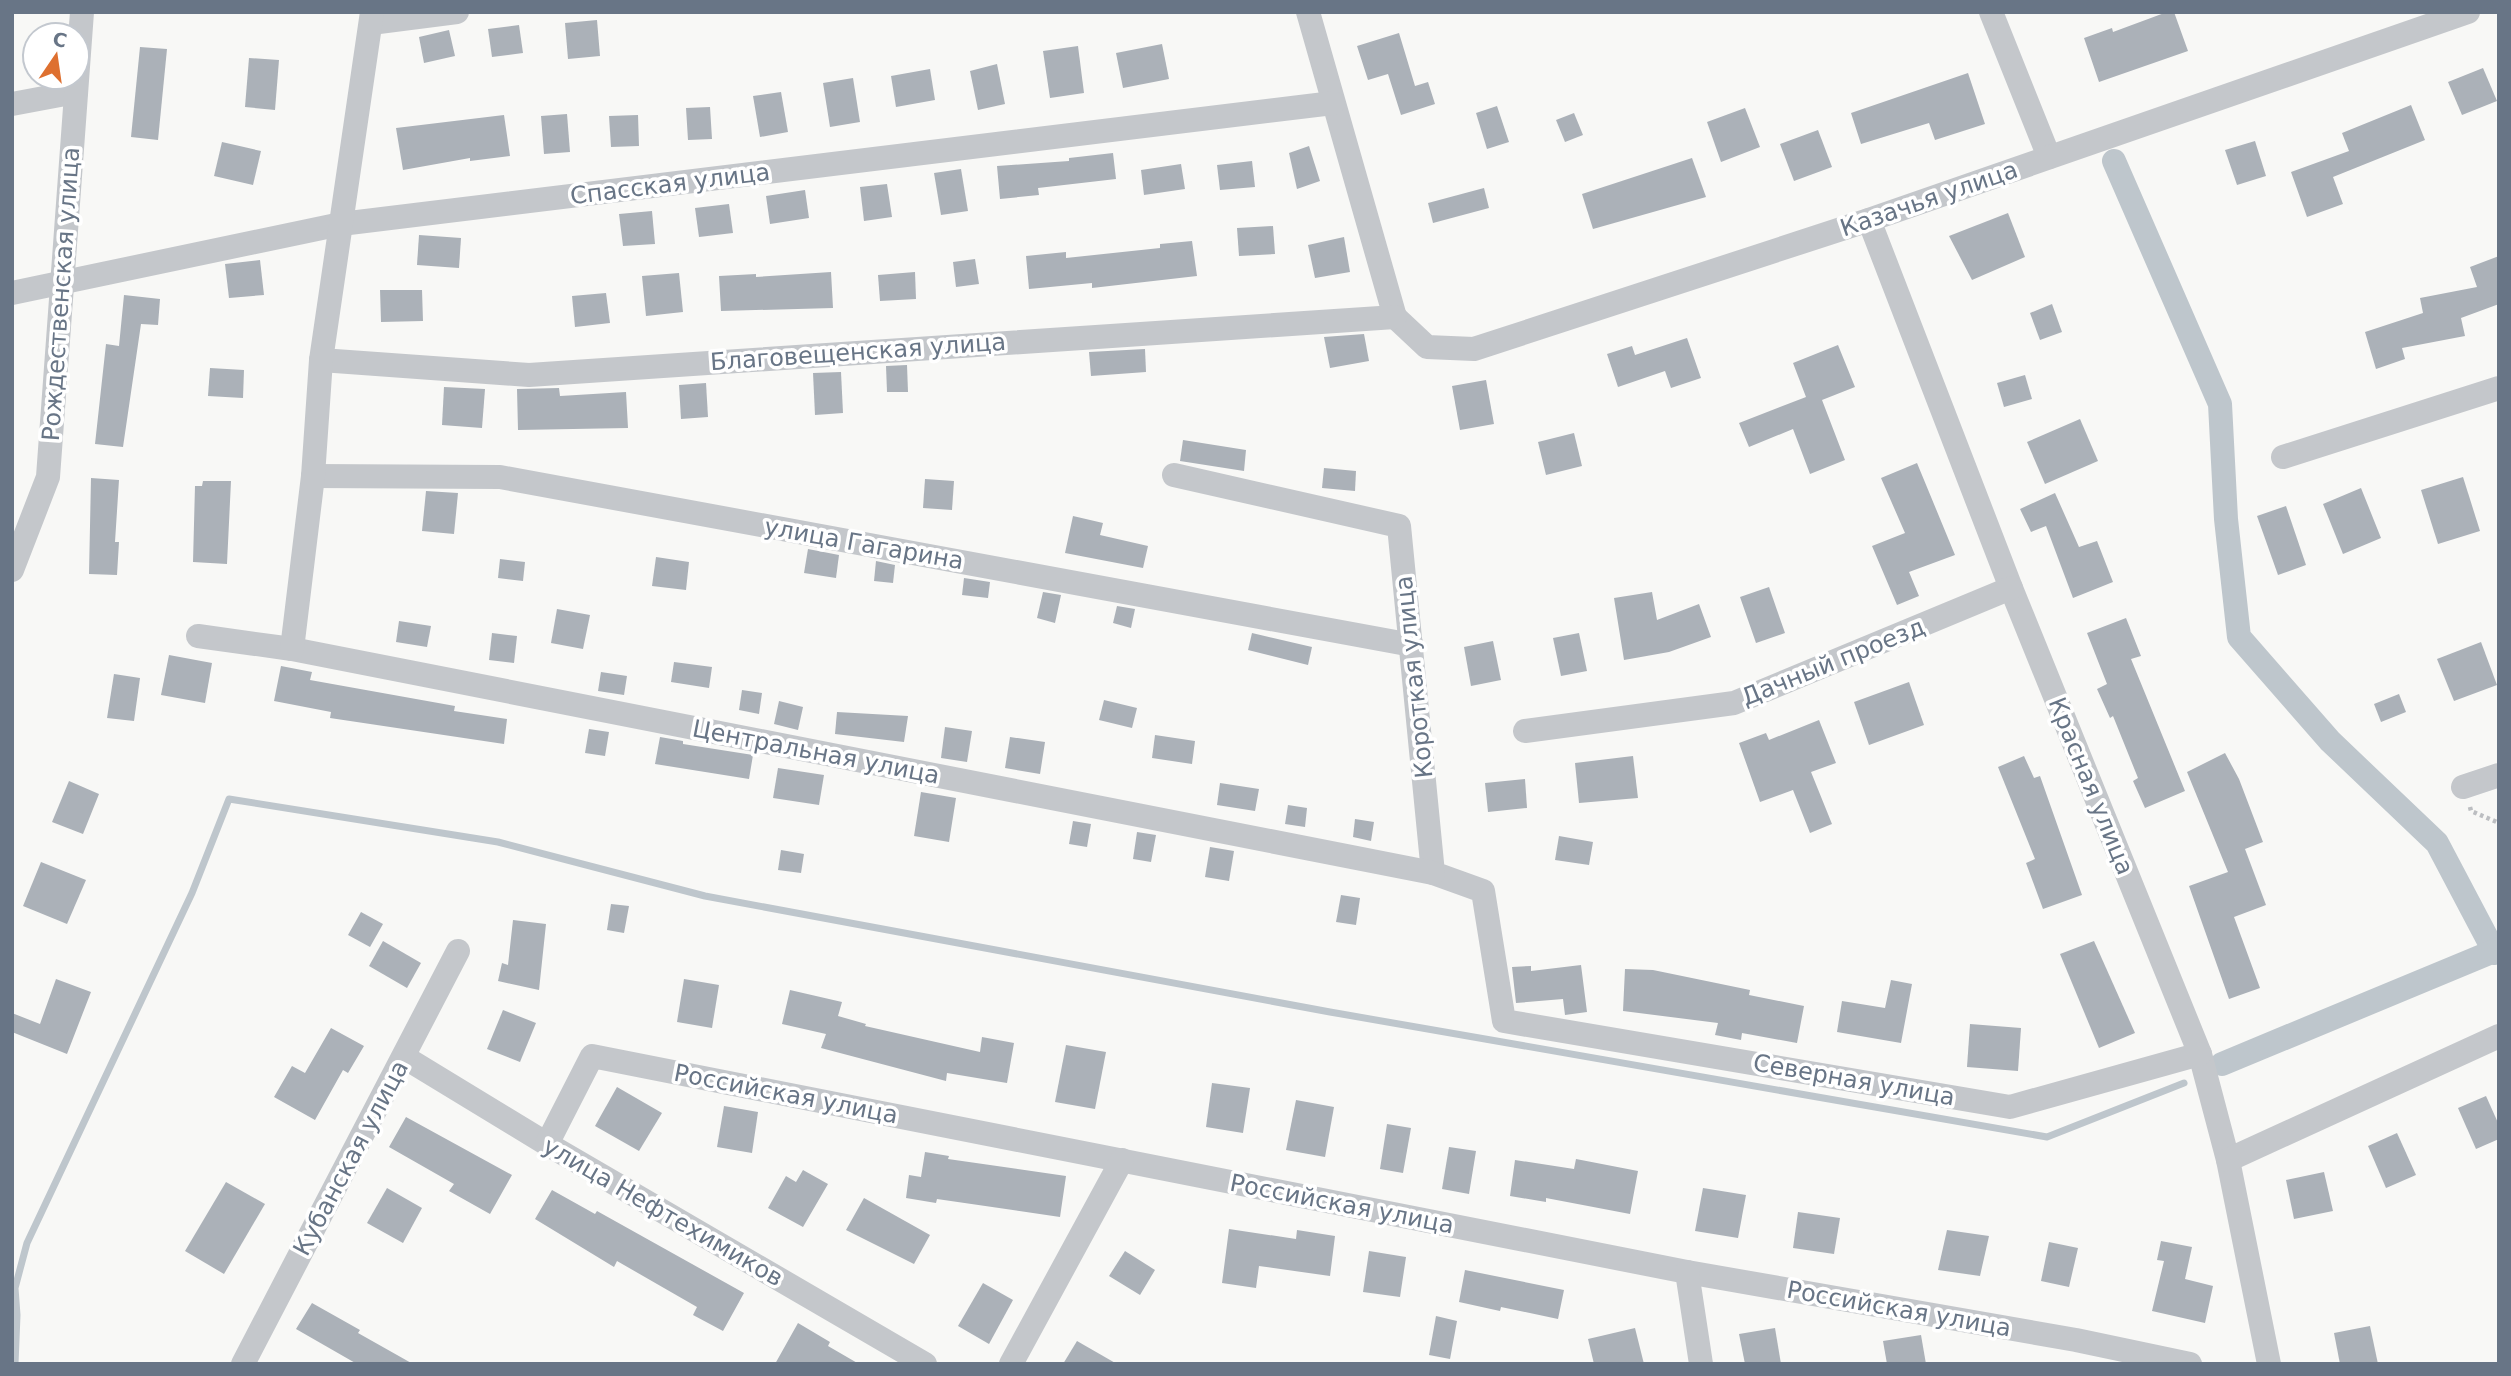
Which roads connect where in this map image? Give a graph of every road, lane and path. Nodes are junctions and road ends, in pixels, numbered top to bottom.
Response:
1 (82, 12) edge
2 (457, 12) edge
3 (1308, 12) edge
4 (1991, 12) edge
5 (2468, 12) edge
6 (372, 18) edge
7 (76, 92) junction
8 (1333, 103) junction
9 (12, 104) edge
10 (2049, 156) junction
11 (1869, 220) junction
12 (341, 224) junction
13 (62, 284) junction
14 (12, 293) edge
15 (1395, 317) junction
16 (321, 360) junction
17 (2499, 388) edge
18 (2283, 457) dead end
19 (1174, 475) dead end
20 (313, 476) junction
21 (12, 570) edge
22 (2011, 588) junction
23 (198, 636) dead end
24 (1412, 645) junction
25 (292, 649) junction
26 (1525, 731) dead end
27 (2499, 775) edge
28 (2463, 787) dead end
29 (1433, 873) junction
30 (458, 951) dead end
31 (2499, 1036) edge
32 (2200, 1054) junction
33 (404, 1057) junction
34 (547, 1144) junction
35 (1122, 1160) junction
36 (2228, 1160) junction
37 (1686, 1272) junction
38 (243, 1364) edge
39 (925, 1364) edge
40 (1011, 1364) edge
41 (1701, 1364) edge
42 (2190, 1364) edge
43 (2269, 1364) edge

1 - 7 street, Рождественская улица
2 - 6 street
3 - 8 street
4 - 10 street
5 - 10 street, Казачья улица
6 - 12 street
7 - 9 street
7 - 13 street, Рождественская улица
8 - 12 street, Спасская улица
8 - 15 street
10 - 11 street, Казачья улица
11 - 15 street, Казачья улица
11 - 22 street, Красная улица
12 - 13 street, Спасская улица
12 - 16 street
13 - 14 street, Спасская улица
13 - 21 street, Рождественская улица
15 - 16 street, Благовещенская улица
16 - 20 street
17 - 18 street
19 - 24 street, Короткая улица
20 - 24 street, улица Гагарина
20 - 25 street
22 - 26 street, Дачный проезд
22 - 32 street, Красная улица
23 - 25 street, Центральная улица
24 - 29 street, Короткая улица
25 - 29 street, Центральная улица
27 - 28 street
29 - 32 street, Северная улица
30 - 33 street, Кубанская улица
31 - 36 street
32 - 36 street, Красная улица
33 - 34 street, улица Нефтехимиков
33 - 38 street, Кубанская улица
34 - 35 street, Российская улица
34 - 39 street, улица Нефтехимиков
35 - 37 street, Российская улица
35 - 40 street
36 - 43 street, Красная улица
37 - 41 street
37 - 42 street, Российская улица

